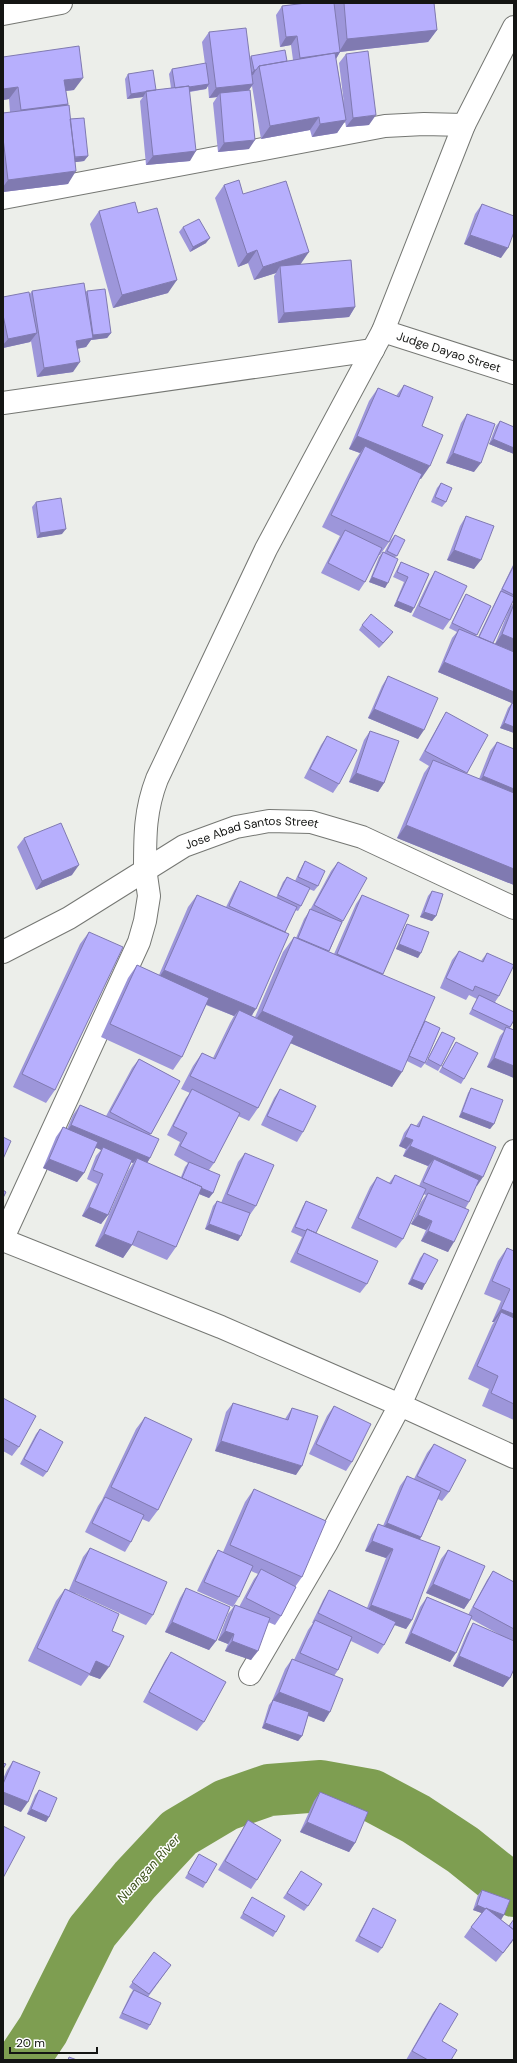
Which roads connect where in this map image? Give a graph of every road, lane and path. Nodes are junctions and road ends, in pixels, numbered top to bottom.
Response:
1 (60, 3) edge
2 (3, 14) edge
3 (514, 27) edge
4 (464, 125) junction
5 (3, 198) edge
6 (378, 340) junction
7 (514, 373) edge
8 (3, 403) edge
9 (145, 868) junction
10 (514, 908) edge
11 (3, 952) edge
12 (514, 1151) edge
13 (3, 1239) edge
14 (400, 1405) junction
15 (514, 1457) edge
16 (250, 1674) dead end

1 - 2 street
3 - 4 street
4 - 5 street
4 - 6 street
6 - 7 street, Judge Dayao Street
6 - 8 street
6 - 9 street
9 - 10 street, Jose Abad Santos Street
9 - 11 street, Jose Abad Santos Street
9 - 13 street
12 - 14 street
13 - 14 street
14 - 15 street
14 - 16 street

